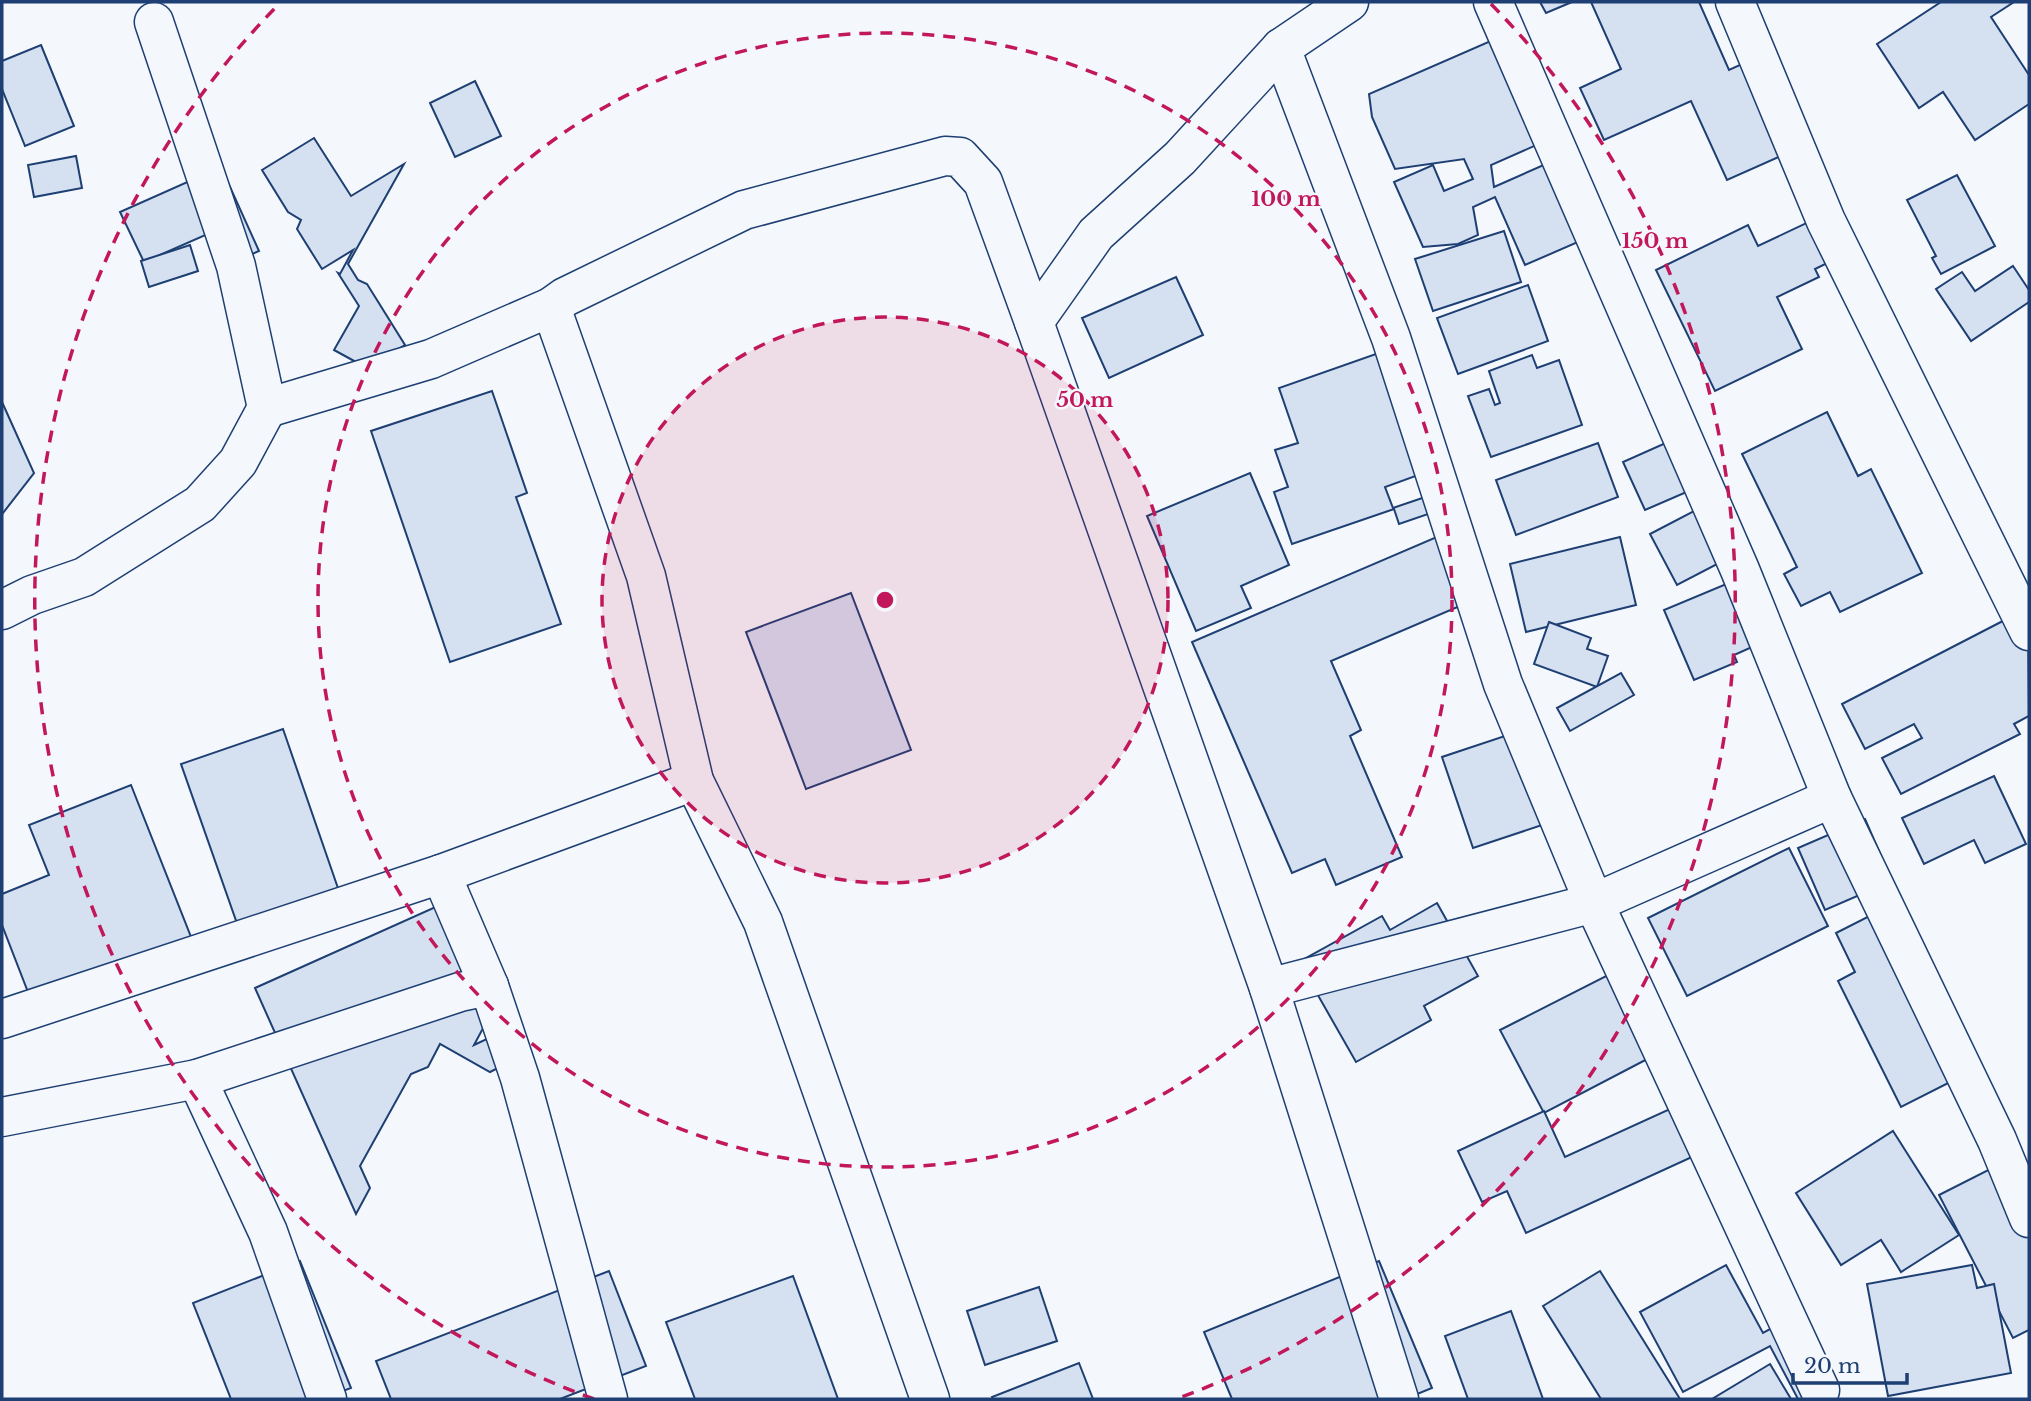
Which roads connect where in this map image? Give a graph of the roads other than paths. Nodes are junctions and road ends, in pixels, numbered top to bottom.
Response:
1 (1349, 2) edge
2 (1493, 2) edge
3 (1735, 2) edge
4 (154, 22) dead end
5 (1281, 48) junction
6 (551, 307) junction
7 (1034, 321) junction
8 (267, 408) junction
9 (2, 610) edge
10 (2029, 631) edge
11 (694, 781) junction
12 (1832, 798) junction
13 (441, 874) junction
14 (1594, 903) junction
15 (489, 986) junction
16 (1269, 988) junction
17 (2, 1019) edge
18 (197, 1079) junction
19 (2, 1116) edge
20 (2029, 1219) edge
21 (1819, 1390) dead end
22 (327, 1399) edge
23 (608, 1399) edge
24 (929, 1399) edge
25 (1399, 1399) edge

1 - 5 street
2 - 12 street
3 - 10 street
4 - 8 street
5 - 7 street
5 - 14 street
6 - 7 street
6 - 8 street
6 - 11 street
7 - 16 street
8 - 9 street
11 - 13 street
11 - 24 street
12 - 14 street
12 - 20 street
13 - 15 street
13 - 17 street
14 - 16 street
14 - 21 street
15 - 18 street
15 - 23 street
16 - 25 street
18 - 19 street
18 - 22 street

